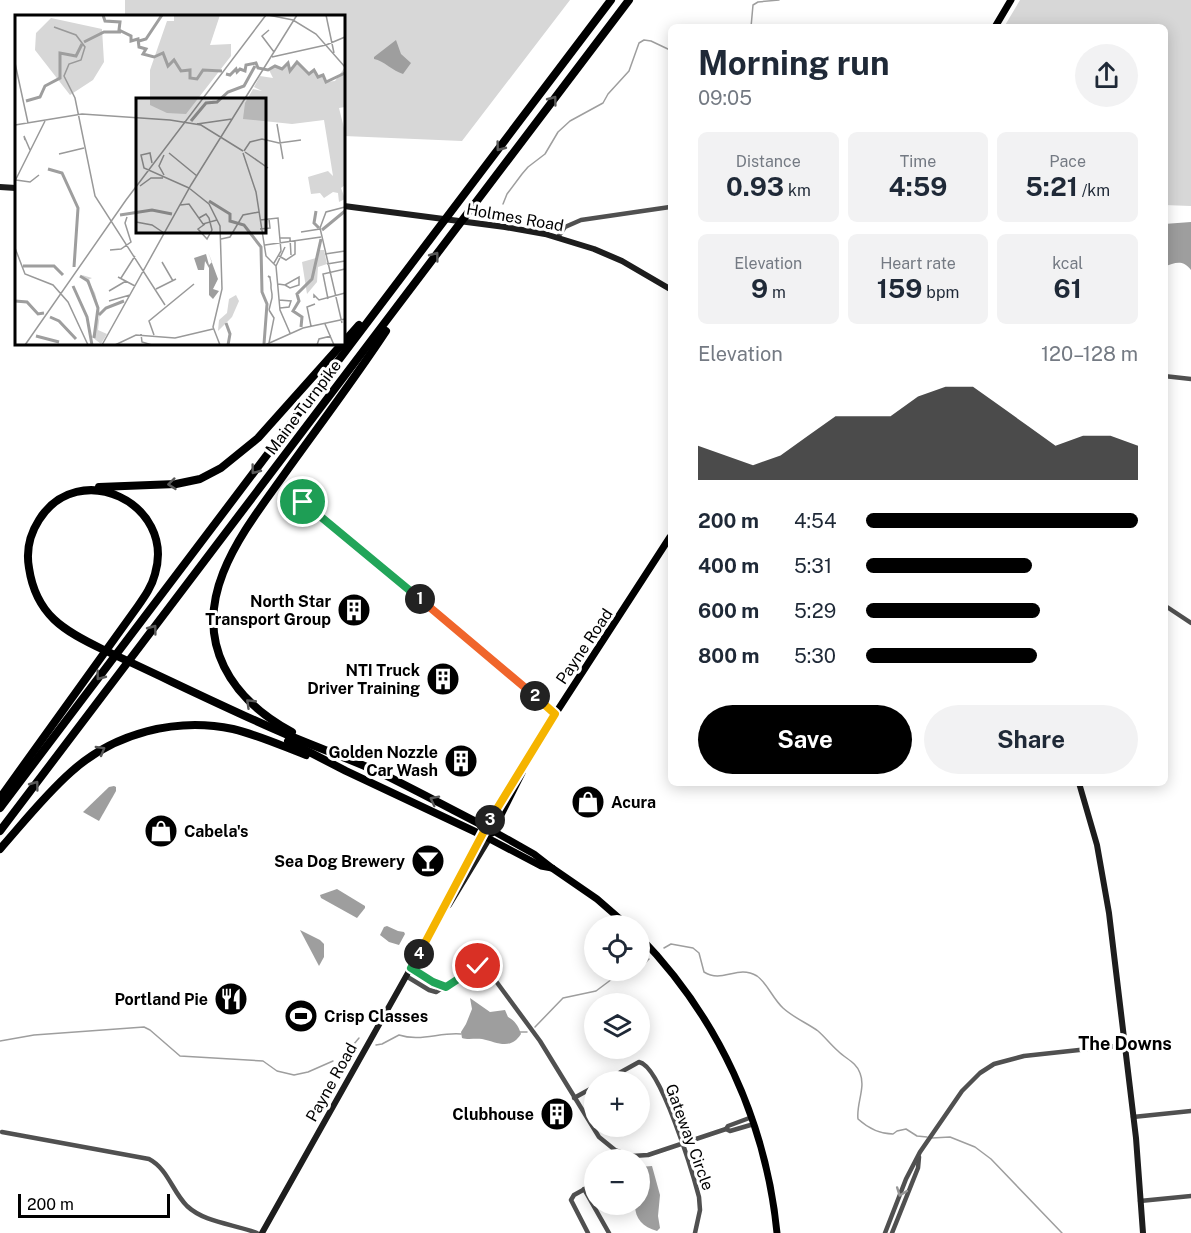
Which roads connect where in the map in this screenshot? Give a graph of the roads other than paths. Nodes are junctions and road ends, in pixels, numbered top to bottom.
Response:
1 (611, 0) edge
2 (629, 0) edge
3 (1011, 0) edge
4 (997, 24) edge
5 (0, 187) edge
6 (15, 188) edge
7 (345, 206) edge
8 (668, 207) edge
9 (558, 237) junction
10 (422, 273) junction
11 (668, 288) edge
12 (392, 289) junction
13 (345, 341) edge
14 (341, 345) edge
15 (1168, 376) edge
16 (1191, 379) edge
17 (303, 502) dead end
18 (668, 540) edge
19 (1168, 608) edge
20 (1191, 623) edge
21 (91, 645) junction
22 (133, 665) junction
23 (555, 714) junction
24 (355, 761) junction
25 (346, 771) junction
26 (1080, 786) edge
27 (0, 798) edge
28 (0, 808) edge
29 (0, 831) edge
30 (488, 833) junction
31 (0, 849) edge
32 (615, 915) edge
33 (650, 948) edge
34 (411, 968) junction
35 (406, 976) junction
36 (446, 987) junction
37 (1125, 1045) junction
38 (622, 1071) edge
39 (649, 1071) edge
40 (650, 1072) edge
41 (584, 1092) edge
42 (574, 1098) junction
43 (1191, 1111) edge
44 (1133, 1117) junction
45 (753, 1120) junction
46 (2, 1132) dead end
47 (681, 1144) junction
48 (614, 1149) edge
49 (920, 1152) junction
50 (650, 1154) edge
51 (584, 1190) edge
52 (1191, 1196) edge
53 (1140, 1201) junction
54 (599, 1215) edge
55 (257, 1233) edge
56 (262, 1233) edge
57 (588, 1233) edge
58 (609, 1233) edge
59 (695, 1233) edge
60 (777, 1233) edge
61 (885, 1233) edge
62 (892, 1233) edge
63 (1143, 1233) edge

1 -> 12 highway, Maine Turnpike
10 -> 2 highway, Maine Turnpike
3 - 4 main road
5 - 6 street
7 - 9 street, Holmes Road
8 - 9 street
9 - 11 street, Holmes Road
24 -> 10 highway
29 -> 10 highway, Maine Turnpike
12 - 13 highway
12 -> 28 highway, Maine Turnpike
14 -> 21 highway
15 - 16 street
17 - 23 street
18 - 23 main road, Payne Road
19 - 20 street
21 - 22 highway
21 - 27 highway
22 - 24 highway
22 - 25 highway
23 - 30 main road, Payne Road
30 -> 24 highway
25 - 30 highway
31 -> 25 highway
26 - 37 street
30 - 32 main road
30 - 34 street, Payne Road
33 - 45 main road
34 - 35 street, Payne Road
34 - 36 street
35 - 36 street
35 - 56 street, Payne Road
36 - 42 street
37 - 44 street
37 - 49 street
38 - 39 street, Gateway Circle
40 - 47 street, Gateway Circle
41 - 42 street
42 - 48 street
43 - 44 street
44 - 53 street
45 - 47 street
45 - 60 main road
46 - 55 street
47 - 50 street
47 - 59 street, Gateway Circle
49 -> 61 street
49 - 62 street
51 - 57 street
52 - 53 street
53 - 63 street
54 - 58 street

